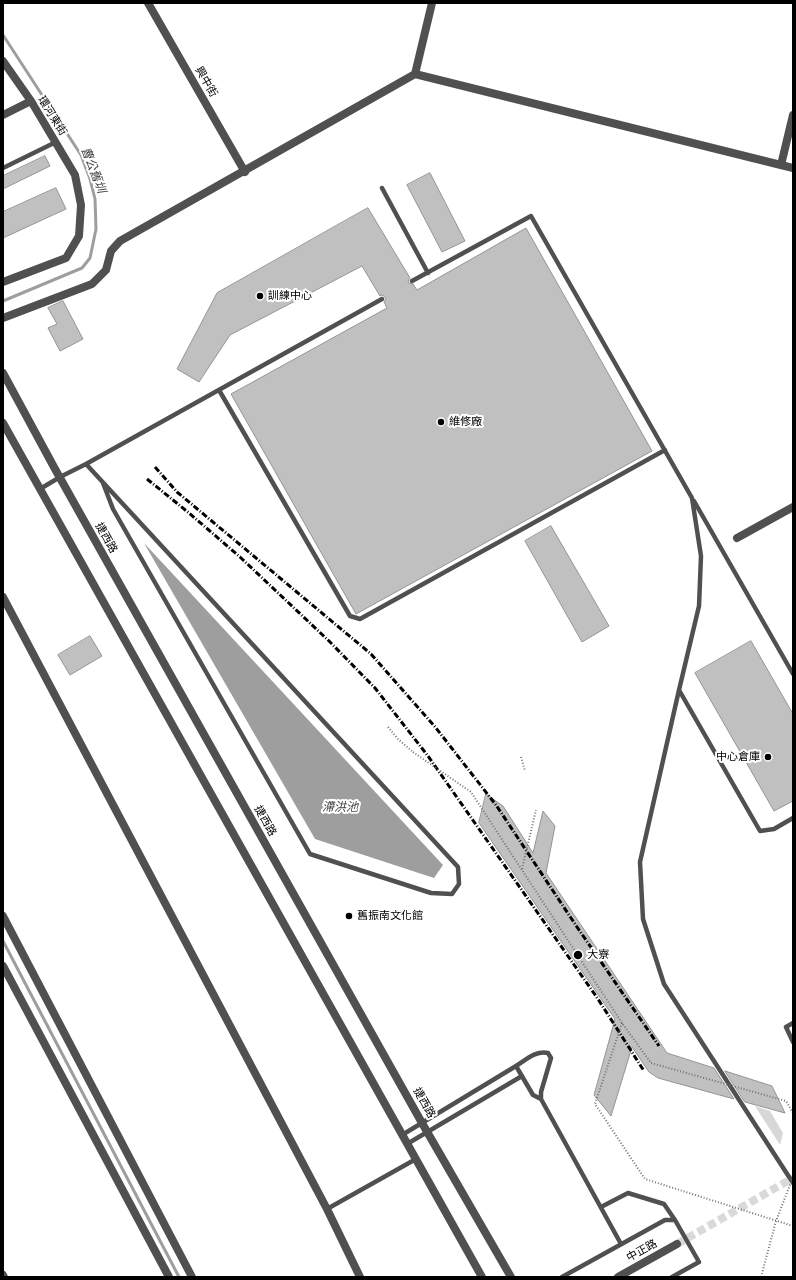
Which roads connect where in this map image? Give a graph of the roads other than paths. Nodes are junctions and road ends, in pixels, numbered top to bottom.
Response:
1 (148, 3) edge
2 (432, 3) edge
3 (3, 61) edge
4 (415, 74) junction
5 (31, 101) junction
6 (3, 115) edge
7 (793, 115) edge
8 (56, 142) junction
9 (781, 165) junction
10 (3, 168) edge
11 (793, 168) edge
12 (245, 172) junction
13 (382, 188) dead end
14 (428, 273) junction
15 (412, 281) dead end
16 (3, 282) edge
17 (382, 299) dead end
18 (3, 318) edge
19 (3, 373) edge
20 (219, 390) junction
21 (3, 423) edge
22 (665, 450) junction
23 (86, 464) junction
24 (60, 477) junction
25 (103, 483) junction
26 (40, 489) junction
27 (692, 498) junction
28 (793, 507) edge
29 (737, 538) dead end
30 (3, 596) edge
31 (793, 674) edge
32 (679, 690) junction
33 (793, 818) edge
34 (3, 916) edge
35 (3, 966) edge
36 (793, 1023) edge
37 (793, 1042) edge
38 (516, 1066) junction
39 (522, 1076) junction
40 (541, 1099) junction
41 (422, 1122) junction
42 (427, 1131) junction
43 (402, 1135) junction
44 (407, 1144) junction
45 (416, 1159) junction
46 (793, 1183) edge
47 (601, 1207) junction
48 (327, 1209) junction
49 (675, 1220) junction
50 (621, 1244) junction
51 (677, 1244) tunnel mouth
52 (169, 1277) edge
53 (192, 1277) edge
54 (360, 1277) edge
55 (482, 1277) edge
56 (511, 1277) edge
57 (562, 1277) edge
58 (618, 1277) edge
59 (672, 1277) edge

1 - 12 street, 興中街
2 - 4 street
3 - 5 street, 環河東街
4 - 9 street
4 - 12 street
5 - 6 street
5 - 8 street, 環河東街
7 - 9 street
8 - 10 lane
8 - 16 street, 環河東街
9 - 11 street
12 - 18 street
13 - 14 lane
14 - 15 lane
14 - 22 lane
17 - 20 lane
19 - 24 street, 捷西路
20 - 22 lane
20 - 23 lane
21 - 26 street
22 - 27 lane
23 - 24 lane
23 - 25 lane
24 - 26 lane
24 - 41 street, 捷西路
25 - 25 lane
26 - 43 street
27 - 31 lane
27 - 32 lane
28 - 29 street
30 - 48 street
32 - 33 lane
32 - 46 lane
34 - 53 street
35 - 52 street
36 - 37 lane
38 - 39 lane
38 - 40 lane
38 - 41 lane
39 - 40 lane
39 - 42 lane
40 - 47 lane
41 - 42 street, 捷西路
41 - 43 lane
42 - 44 lane
42 - 56 street, 捷西路
43 - 44 street
44 - 45 street
45 - 48 lane
45 - 55 street
47 - 49 lane
47 - 50 lane
48 - 54 street
49 - 50 lane
49 - 59 lane
50 - 57 lane
51 - 58 street, 中正路

